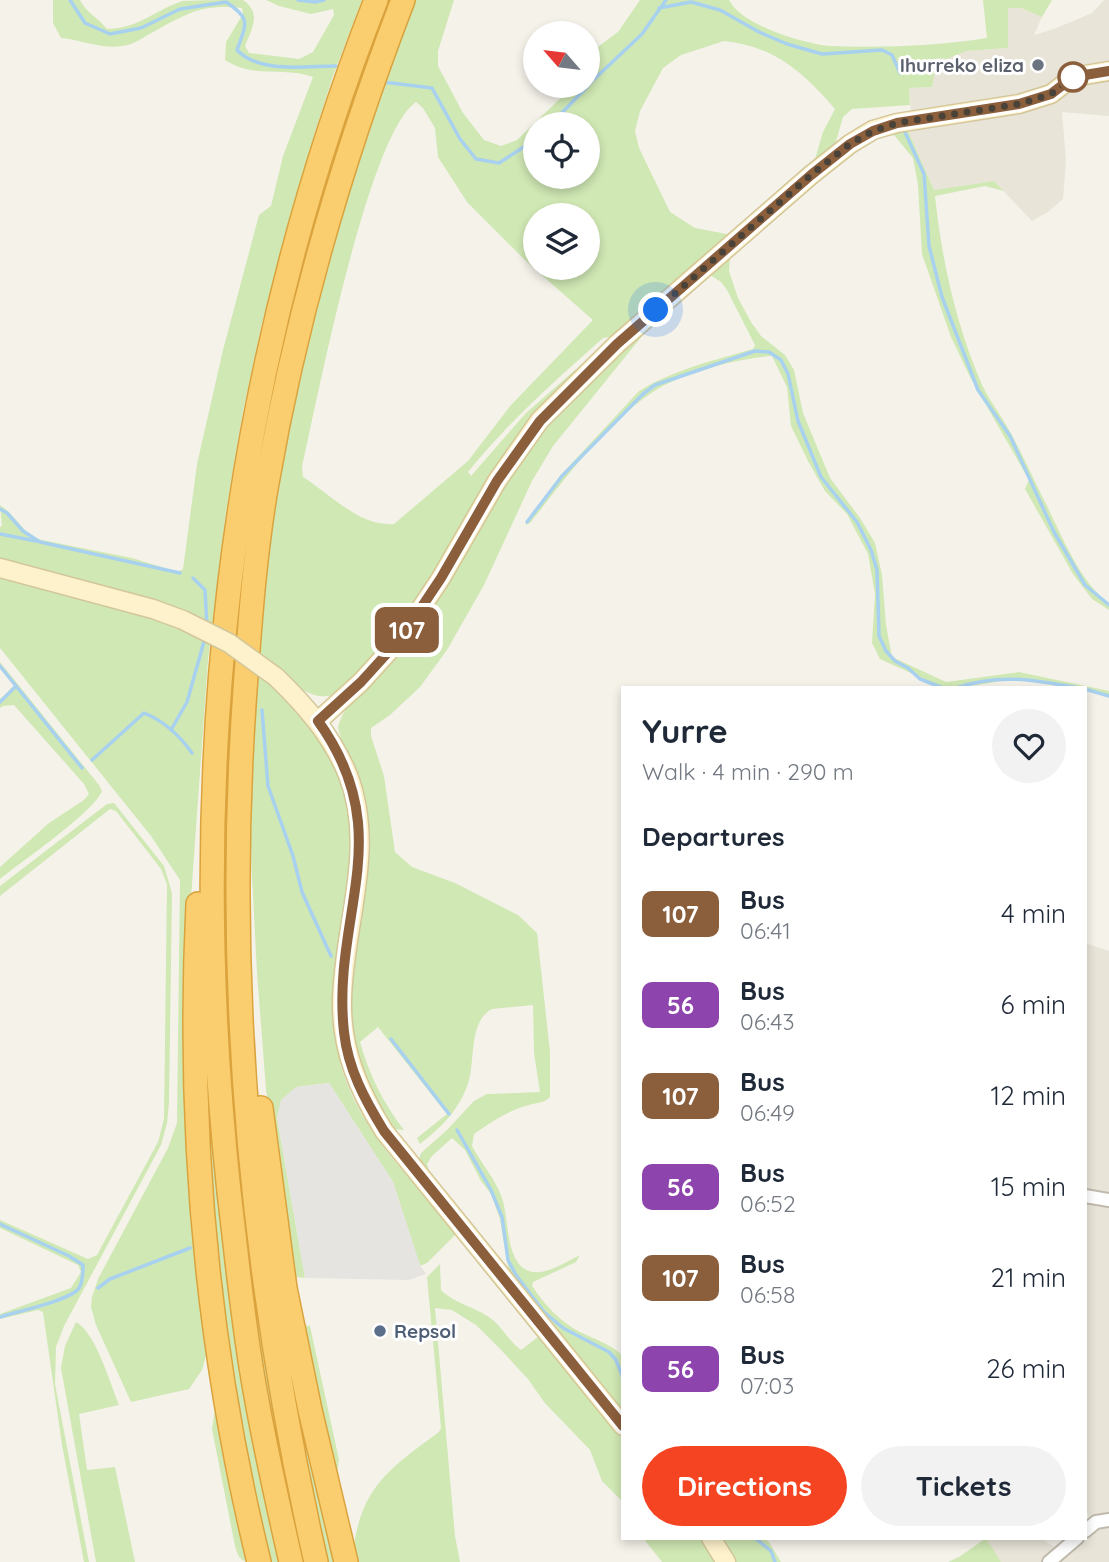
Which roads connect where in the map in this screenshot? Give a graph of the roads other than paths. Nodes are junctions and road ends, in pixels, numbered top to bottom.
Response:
1 (376, 0) edge
2 (403, 0) edge
3 (1109, 71) edge
4 (0, 568) edge
5 (318, 721) junction
6 (214, 758) junction
7 (239, 942) junction
8 (1087, 1196) edge
9 (1109, 1200) edge
10 (621, 1424) edge
11 (1109, 1520) edge
12 (1087, 1529) edge
13 (712, 1540) edge
14 (1075, 1540) edge
15 (259, 1562) edge
16 (291, 1562) edge
17 (316, 1562) edge
18 (346, 1562) edge
19 (726, 1562) edge
20 (1049, 1562) edge

1 - 6 highway
2 - 7 highway
3 - 5 street
4 - 5 street, bridge
5 - 10 street
6 - 15 highway
6 - 16 highway
7 - 17 highway
7 - 18 highway
8 - 9 street
11 - 12 street
13 - 19 street
14 - 20 street

